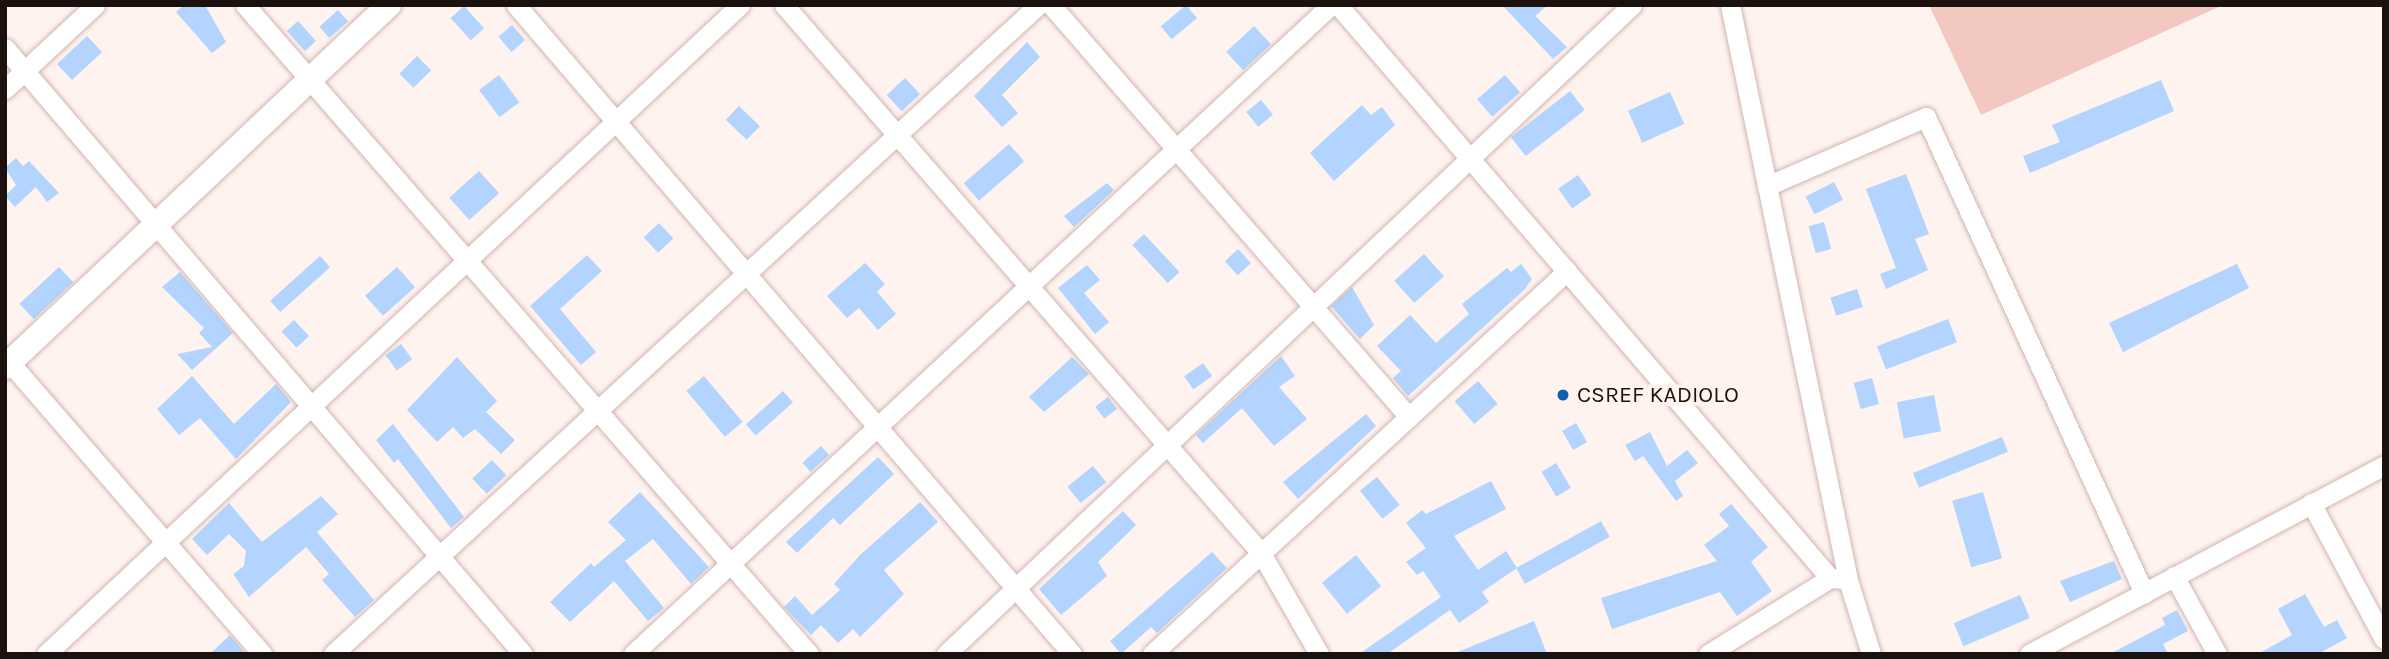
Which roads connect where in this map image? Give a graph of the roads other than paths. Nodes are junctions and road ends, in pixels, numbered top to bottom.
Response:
1 (95, 5) edge
2 (245, 5) edge
3 (389, 5) edge
4 (516, 5) edge
5 (740, 5) edge
6 (784, 5) edge
7 (1038, 5) edge
8 (1051, 5) edge
9 (1331, 5) edge
10 (1338, 5) edge
11 (1632, 5) edge
12 (1730, 5) edge
13 (5, 48) edge
14 (25, 71) junction
15 (310, 80) junction
16 (5, 89) edge
17 (616, 121) junction
18 (897, 135) junction
19 (1176, 149) junction
20 (1470, 158) junction
21 (1767, 186) junction
22 (156, 225) junction
23 (467, 261) junction
24 (1567, 271) junction
25 (746, 274) junction
26 (1029, 286) junction
27 (1313, 307) junction
28 (7, 362) edge
29 (311, 406) junction
30 (597, 411) junction
31 (1409, 417) junction
32 (877, 427) junction
33 (1167, 445) junction
34 (2384, 465) edge
35 (2311, 503) junction
36 (165, 542) junction
37 (1261, 553) junction
38 (439, 556) junction
39 (730, 564) junction
40 (2174, 576) junction
41 (1839, 579) junction
42 (1016, 588) junction
43 (2144, 593) junction
44 (2384, 639) edge
45 (2035, 652) edge
46 (46, 654) edge
47 (262, 654) edge
48 (333, 654) edge
49 (523, 654) edge
50 (633, 654) edge
51 (809, 654) edge
52 (946, 654) edge
53 (1072, 654) edge
54 (1152, 654) edge
55 (1319, 654) edge
56 (1708, 654) edge
57 (1871, 654) edge
58 (2217, 654) edge

1 - 14 street
2 - 15 street
3 - 15 main road
4 - 17 street
5 - 17 street
6 - 18 street
7 - 18 street
8 - 19 street
9 - 19 street
10 - 20 street
11 - 20 street
12 - 21 street
13 - 14 street
14 - 16 street
14 - 22 street
15 - 22 main road
15 - 23 street
17 - 23 street
17 - 25 street
18 - 25 street
18 - 26 street
19 - 26 street
19 - 27 street
20 - 24 street
20 - 27 street
21 - 41 street
21 - 43 street
22 - 28 main road
22 - 29 street
23 - 29 street
23 - 30 street
24 - 31 street
24 - 41 street
25 - 30 street
25 - 32 street
26 - 32 street
26 - 33 street
27 - 31 street
27 - 33 street
28 - 36 street
29 - 36 street
29 - 38 street
30 - 38 street
30 - 39 street
31 - 37 street
32 - 39 street
32 - 42 street
33 - 37 street
33 - 42 street
34 - 35 street
35 - 40 street
35 - 44 street
36 - 46 street
36 - 47 street
37 - 54 street
37 - 55 street
38 - 48 street
38 - 49 street
39 - 50 street
39 - 51 street
40 - 43 street
40 - 58 street
41 - 56 street
41 - 57 street
42 - 52 street
42 - 53 street
43 - 45 street

